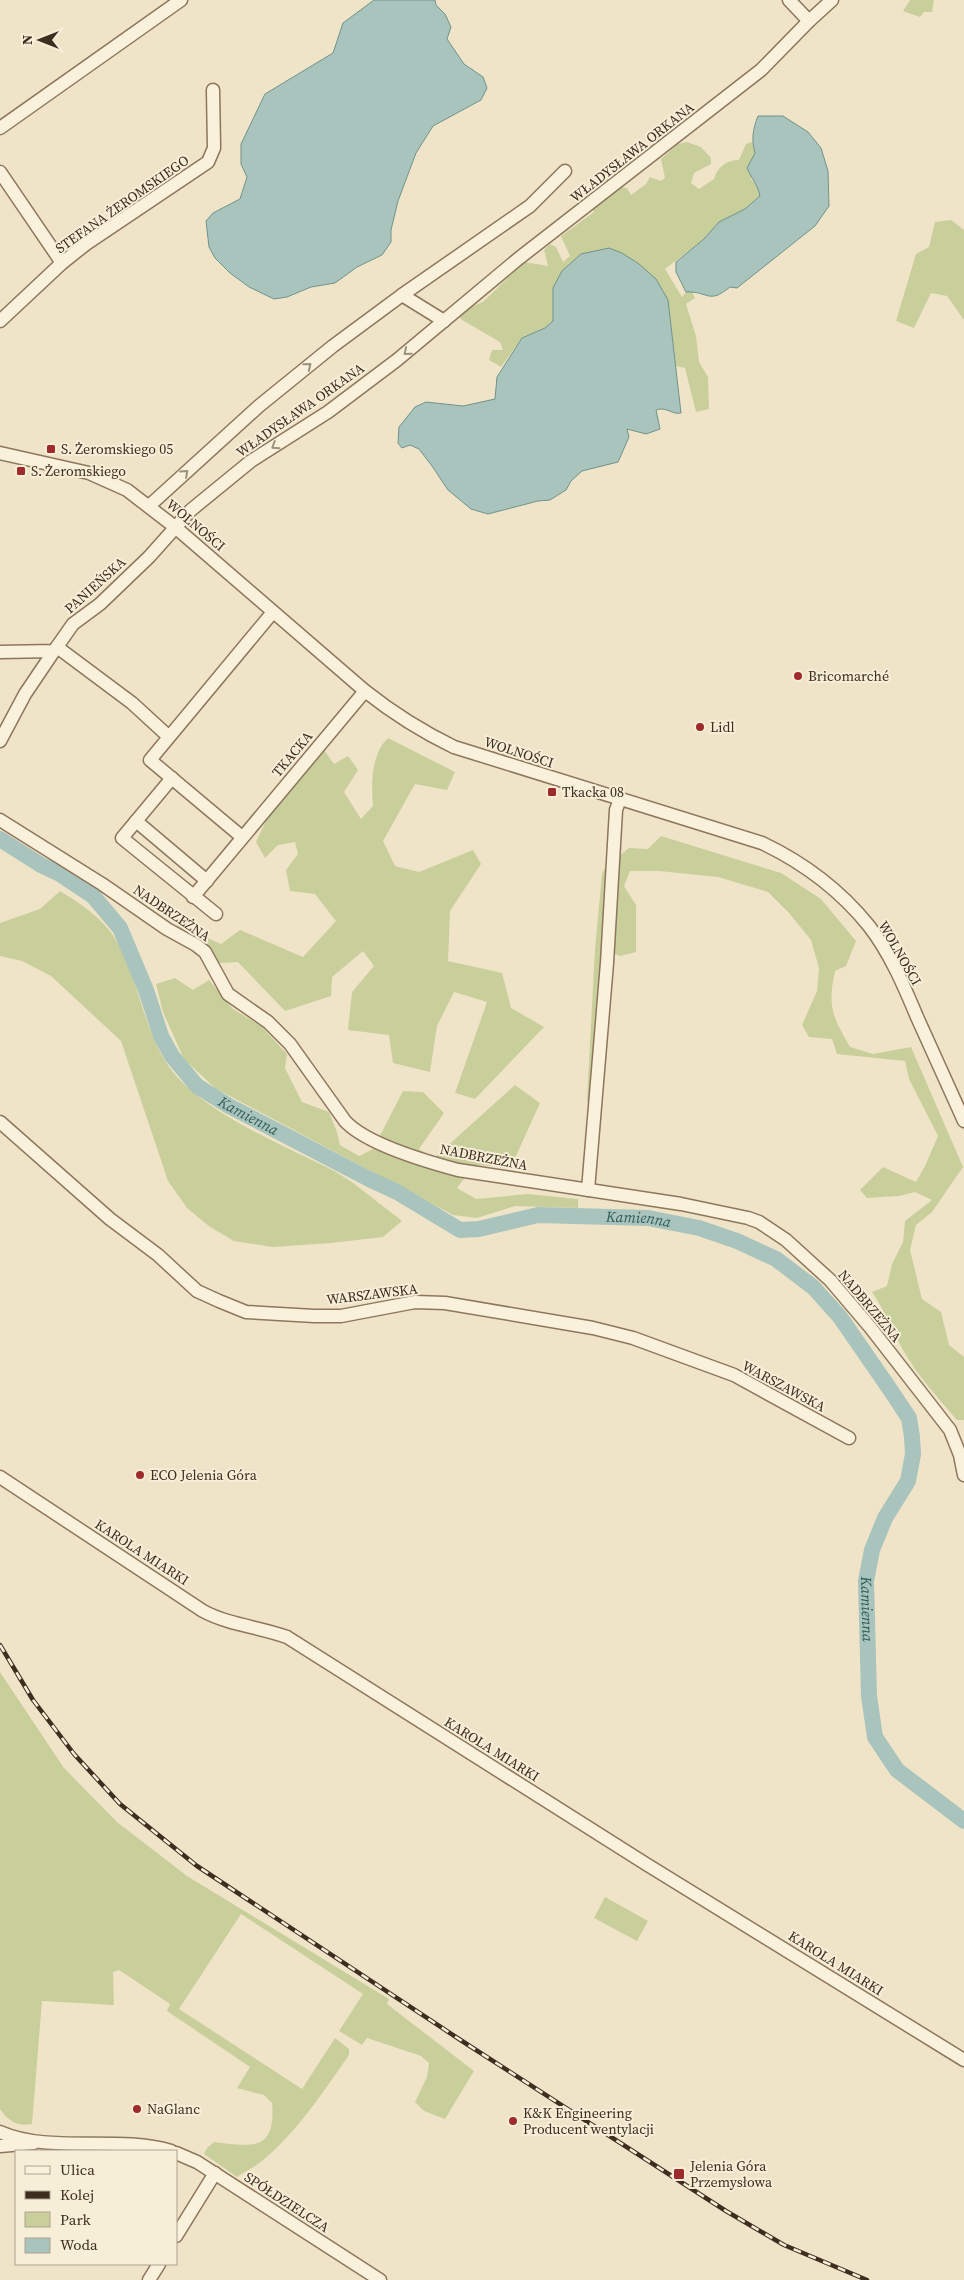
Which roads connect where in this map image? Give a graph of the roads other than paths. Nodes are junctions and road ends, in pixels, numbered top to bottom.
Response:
1 (181, 0) edge
2 (789, 0) edge
3 (832, 0) edge
4 (809, 21) junction
5 (213, 90) dead end
6 (0, 128) edge
7 (565, 171) dead end
8 (0, 172) edge
9 (62, 263) junction
10 (402, 294) junction
11 (444, 320) junction
12 (0, 321) edge
13 (0, 453) edge
14 (149, 506) junction
15 (175, 526) junction
16 (273, 612) junction
17 (56, 649) junction
18 (0, 652) edge
19 (365, 691) junction
20 (168, 736) junction
21 (0, 741) edge
22 (172, 778) junction
23 (620, 799) junction
24 (0, 820) edge
25 (136, 821) junction
26 (242, 837) junction
27 (207, 880) junction
28 (193, 897) junction
29 (216, 914) dead end
30 (964, 1121) edge
31 (0, 1122) edge
32 (588, 1190) junction
33 (849, 1438) dead end
34 (964, 1475) edge
35 (0, 1477) edge
36 (964, 2060) edge
37 (4, 2134) edge
38 (41, 2142) junction
39 (0, 2146) edge
40 (168, 2150) edge
41 (178, 2154) edge
42 (215, 2173) junction
43 (178, 2233) edge
44 (158, 2265) edge
45 (148, 2280) edge
46 (380, 2280) edge

1 - 6 street
2 - 4 street
3 - 4 street, WŁADYSŁAWA ORKANA
4 - 11 street, WŁADYSŁAWA ORKANA
5 - 9 street, STEFANA ŻEROMSKIEGO
7 - 10 street, WŁADYSŁAWA ORKANA
8 - 9 street
9 - 12 street, STEFANA ŻEROMSKIEGO
10 - 11 street
14 -> 10 street, WŁADYSŁAWA ORKANA
11 -> 15 street, WŁADYSŁAWA ORKANA
13 - 14 street, WOLNOŚCI
14 - 15 street, WOLNOŚCI
15 - 16 street, WOLNOŚCI
15 - 17 street, PANIEŃSKA
16 - 19 street, WOLNOŚCI
16 - 20 street
17 - 18 street
17 - 20 street
17 - 21 street, PANIEŃSKA
19 - 23 street, WOLNOŚCI
19 - 26 street, TKACKA
20 - 22 street
22 - 25 street
22 - 26 street
23 - 30 street, WOLNOŚCI
23 - 32 street
24 - 32 street, NADBRZEŻNA
25 - 27 street
25 - 28 street
26 - 27 street, TKACKA
27 - 28 street, TKACKA
28 - 29 street
31 - 33 street, WARSZAWSKA
32 - 34 street, NADBRZEŻNA
35 - 36 street, KAROLA MIARKI
37 - 38 street
38 - 39 street
38 - 40 street
41 - 42 street, SPÓŁDZIELCZA
42 - 43 street
42 - 46 street, SPÓŁDZIELCZA
44 - 45 street

